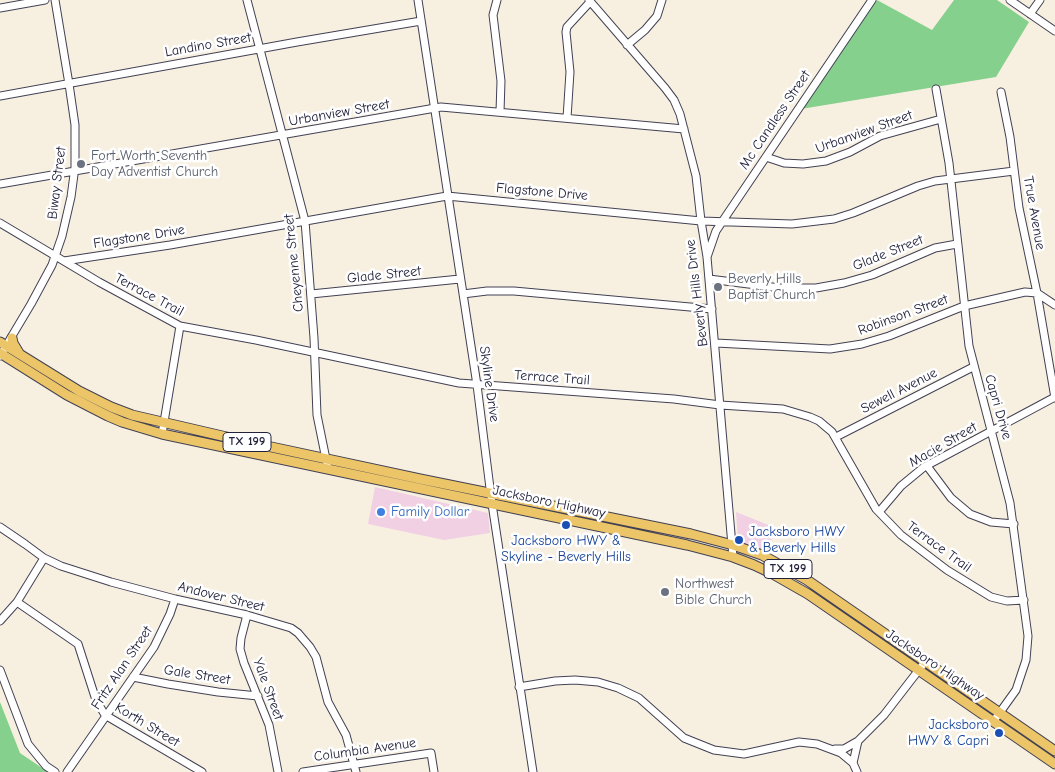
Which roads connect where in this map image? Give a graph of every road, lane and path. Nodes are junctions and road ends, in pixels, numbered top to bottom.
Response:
1 (45, 0) edge
2 (55, 0) edge
3 (247, 0) edge
4 (418, 0) edge
5 (497, 0) edge
6 (662, 0) edge
7 (872, 0) edge
8 (1010, 0) edge
9 (1040, 0) edge
10 (590, 1) edge
11 (0, 8) edge
12 (1030, 14) junction
13 (421, 22) junction
14 (1055, 30) edge
15 (627, 45) junction
16 (261, 49) junction
17 (69, 84) junction
18 (936, 89) dead end
19 (1001, 92) dead end
20 (0, 96) edge
21 (434, 108) junction
22 (500, 112) junction
23 (566, 118) junction
24 (941, 119) junction
25 (684, 130) junction
26 (283, 135) junction
27 (766, 158) junction
28 (1014, 171) junction
29 (74, 172) junction
30 (950, 178) junction
31 (0, 184) edge
32 (447, 196) junction
33 (305, 221) junction
34 (700, 221) junction
35 (0, 222) edge
36 (722, 222) junction
37 (957, 244) junction
38 (55, 256) junction
39 (707, 257) junction
40 (64, 261) junction
41 (460, 279) junction
42 (709, 279) junction
43 (1037, 293) junction
44 (311, 294) junction
45 (463, 294) junction
46 (1055, 305) edge
47 (964, 306) junction
48 (712, 309) junction
49 (180, 326) junction
50 (12, 338) junction
51 (716, 343) junction
52 (1, 352) edge
53 (314, 352) junction
54 (18, 359) junction
55 (974, 367) junction
56 (477, 385) junction
57 (1055, 398) edge
58 (720, 405) junction
59 (165, 419) junction
60 (991, 432) junction
61 (162, 434) junction
62 (836, 438) junction
63 (256, 448) junction
64 (326, 458) junction
65 (927, 466) junction
66 (328, 469) junction
67 (490, 494) junction
68 (492, 504) junction
69 (879, 512) junction
70 (619, 519) junction
71 (1014, 524) junction
72 (0, 527) edge
73 (616, 530) junction
74 (733, 545) junction
75 (733, 557) junction
76 (44, 558) junction
77 (175, 599) junction
78 (1024, 600) junction
79 (17, 602) junction
80 (248, 615) junction
81 (0, 622) edge
82 (925, 662) junction
83 (0, 670) edge
84 (918, 671) junction
85 (133, 676) junction
86 (519, 687) junction
87 (258, 696) junction
88 (1001, 714) junction
89 (106, 715) junction
90 (993, 722) junction
91 (858, 741) junction
92 (834, 749) junction
93 (1055, 750) edge
94 (853, 763) junction
95 (354, 764) junction
96 (1055, 764) edge
97 (56, 772) edge
98 (67, 772) edge
99 (202, 772) edge
100 (278, 772) edge
101 (303, 772) edge
102 (356, 772) edge
103 (434, 772) edge
104 (533, 772) edge
105 (857, 772) edge

1 - 11 street
2 - 17 street, Biway Street
3 - 16 street, Cheyenne Street
4 - 13 street, Skyline Drive
5 - 22 street
6 - 15 street
7 - 27 street, Mc Candless Street
8 - 12 street
9 - 12 street
10 - 15 street, Beverly Hills Drive
10 - 23 street
12 - 14 street
13 - 16 street, Landino Street
13 - 21 street, Skyline Drive
15 - 25 street, Beverly Hills Drive
16 - 17 street, Landino Street
16 - 26 street, Cheyenne Street
17 - 20 street, Landino Street
17 - 29 street, Biway Street
18 - 24 street, Capri Drive
19 - 28 street, True Avenue
21 - 22 street, Urbanview Street
21 - 26 street, Urbanview Street
21 - 32 street, Skyline Drive
22 - 23 street, Urbanview Street
23 - 25 street, Urbanview Street
24 - 27 street, Urbanview Street
24 - 30 street, Capri Drive
25 - 34 street, Beverly Hills Drive
26 - 29 street, Urbanview Street
26 - 33 street, Cheyenne Street
27 - 36 street, Mc Candless Street
28 - 30 street, Flagstone Drive
28 - 43 street, True Avenue
29 - 31 street, Urbanview Street
29 - 38 street, Biway Street
30 - 36 street, Flagstone Drive
30 - 37 street, Capri Drive
32 - 33 street, Flagstone Drive
32 - 34 street, Flagstone Drive
32 - 41 street, Skyline Drive
33 - 40 street, Flagstone Drive
33 - 44 street, Cheyenne Street
34 - 36 street, Flagstone Drive
34 - 39 street, Beverly Hills Drive
35 - 38 street, Terrace Trail
36 - 39 street, Mc Candless Street
37 - 42 street, Glade Street
37 - 47 street, Capri Drive
38 - 40 street, Terrace Trail
38 - 50 street, Biway Street
39 - 42 street, Beverly Hills Drive
40 - 49 street, Terrace Trail
41 - 44 street, Glade Street
41 - 45 street, Skyline Drive
42 - 48 street, Beverly Hills Drive
43 - 46 street
43 - 47 street, Robinson Street
43 - 57 street, True Avenue
44 - 53 street, Cheyenne Street
45 - 48 street
45 - 56 street, Skyline Drive
47 - 51 street, Robinson Street
47 - 55 street, Capri Drive
48 - 51 street, Beverly Hills Drive
49 - 53 street, Terrace Trail
49 - 59 street
50 - 52 street, Biway Street
50 - 54 main road
51 - 58 street, Beverly Hills Drive
52 - 54 main road, Jacksboro Highway / TX 199
53 - 56 street, Terrace Trail
53 - 64 street, Cheyenne Street
54 - 59 main road, Jacksboro Highway / TX 199
54 - 61 main road, Jacksboro Highway / TX 199
55 - 60 street, Capri Drive
55 - 62 street, Sewell Avenue
56 - 58 street, Terrace Trail
56 - 67 street, Skyline Drive
57 - 60 street, Macie Street
58 - 62 street, Terrace Trail
58 - 74 street, Beverly Hills Drive
59 - 61 street
59 - 63 main road, Jacksboro Highway / TX 199
60 - 65 street, Macie Street
60 - 71 street, Capri Drive
61 - 63 main road, Jacksboro Highway / TX 199
62 - 69 street, Terrace Trail
63 - 64 main road, Jacksboro Highway / TX 199
63 - 66 main road, Jacksboro Highway / TX 199
64 - 66 street, Cheyenne Street
64 - 67 main road, Jacksboro Highway / TX 199
65 - 69 street, Macie Street
65 - 71 street
66 - 68 main road, Jacksboro Highway / TX 199
67 - 68 street, Skyline Drive
67 - 70 main road, Jacksboro Highway / TX 199
68 - 73 main road, Jacksboro Highway / TX 199
68 - 86 street, Skyline Drive
69 - 78 street, Terrace Trail
70 - 73 main road
70 - 74 main road, Jacksboro Highway / TX 199
71 - 78 street, Capri Drive
72 - 76 street, Andover Street
73 - 75 main road, Jacksboro Highway / TX 199
74 - 75 street, Beverly Hills Drive
74 - 82 main road, Jacksboro Highway / TX 199
75 - 84 main road, Jacksboro Highway / TX 199
76 - 77 street, Andover Street
76 - 79 street
77 - 80 street, Andover Street
77 - 85 street, Fritz Alan Street
78 - 88 street, Capri Drive
79 - 81 street
79 - 89 street, Korth Street
80 - 87 street, Yale Street
80 - 95 street, Andover Street
82 - 84 street
82 - 88 main road, Jacksboro Highway / TX 199
83 - 97 street
84 - 90 main road, Jacksboro Highway / TX 199
84 - 91 street
85 - 87 street, Gale Street
85 - 89 street, Fritz Alan Street
86 - 92 street
86 - 104 street, Skyline Drive
87 - 100 street, Yale Street
88 - 90 street, Capri Drive
88 - 93 main road, Jacksboro Highway / TX 199
89 - 98 street, Fritz Alan Street
89 - 99 street, Korth Street
90 - 96 main road, Jacksboro Highway / TX 199
91 - 92 street
91 - 94 street
92 - 94 street
94 - 105 street
95 - 101 street, Columbia Avenue
95 - 102 street, Andover Street
95 - 103 street, Columbia Avenue

